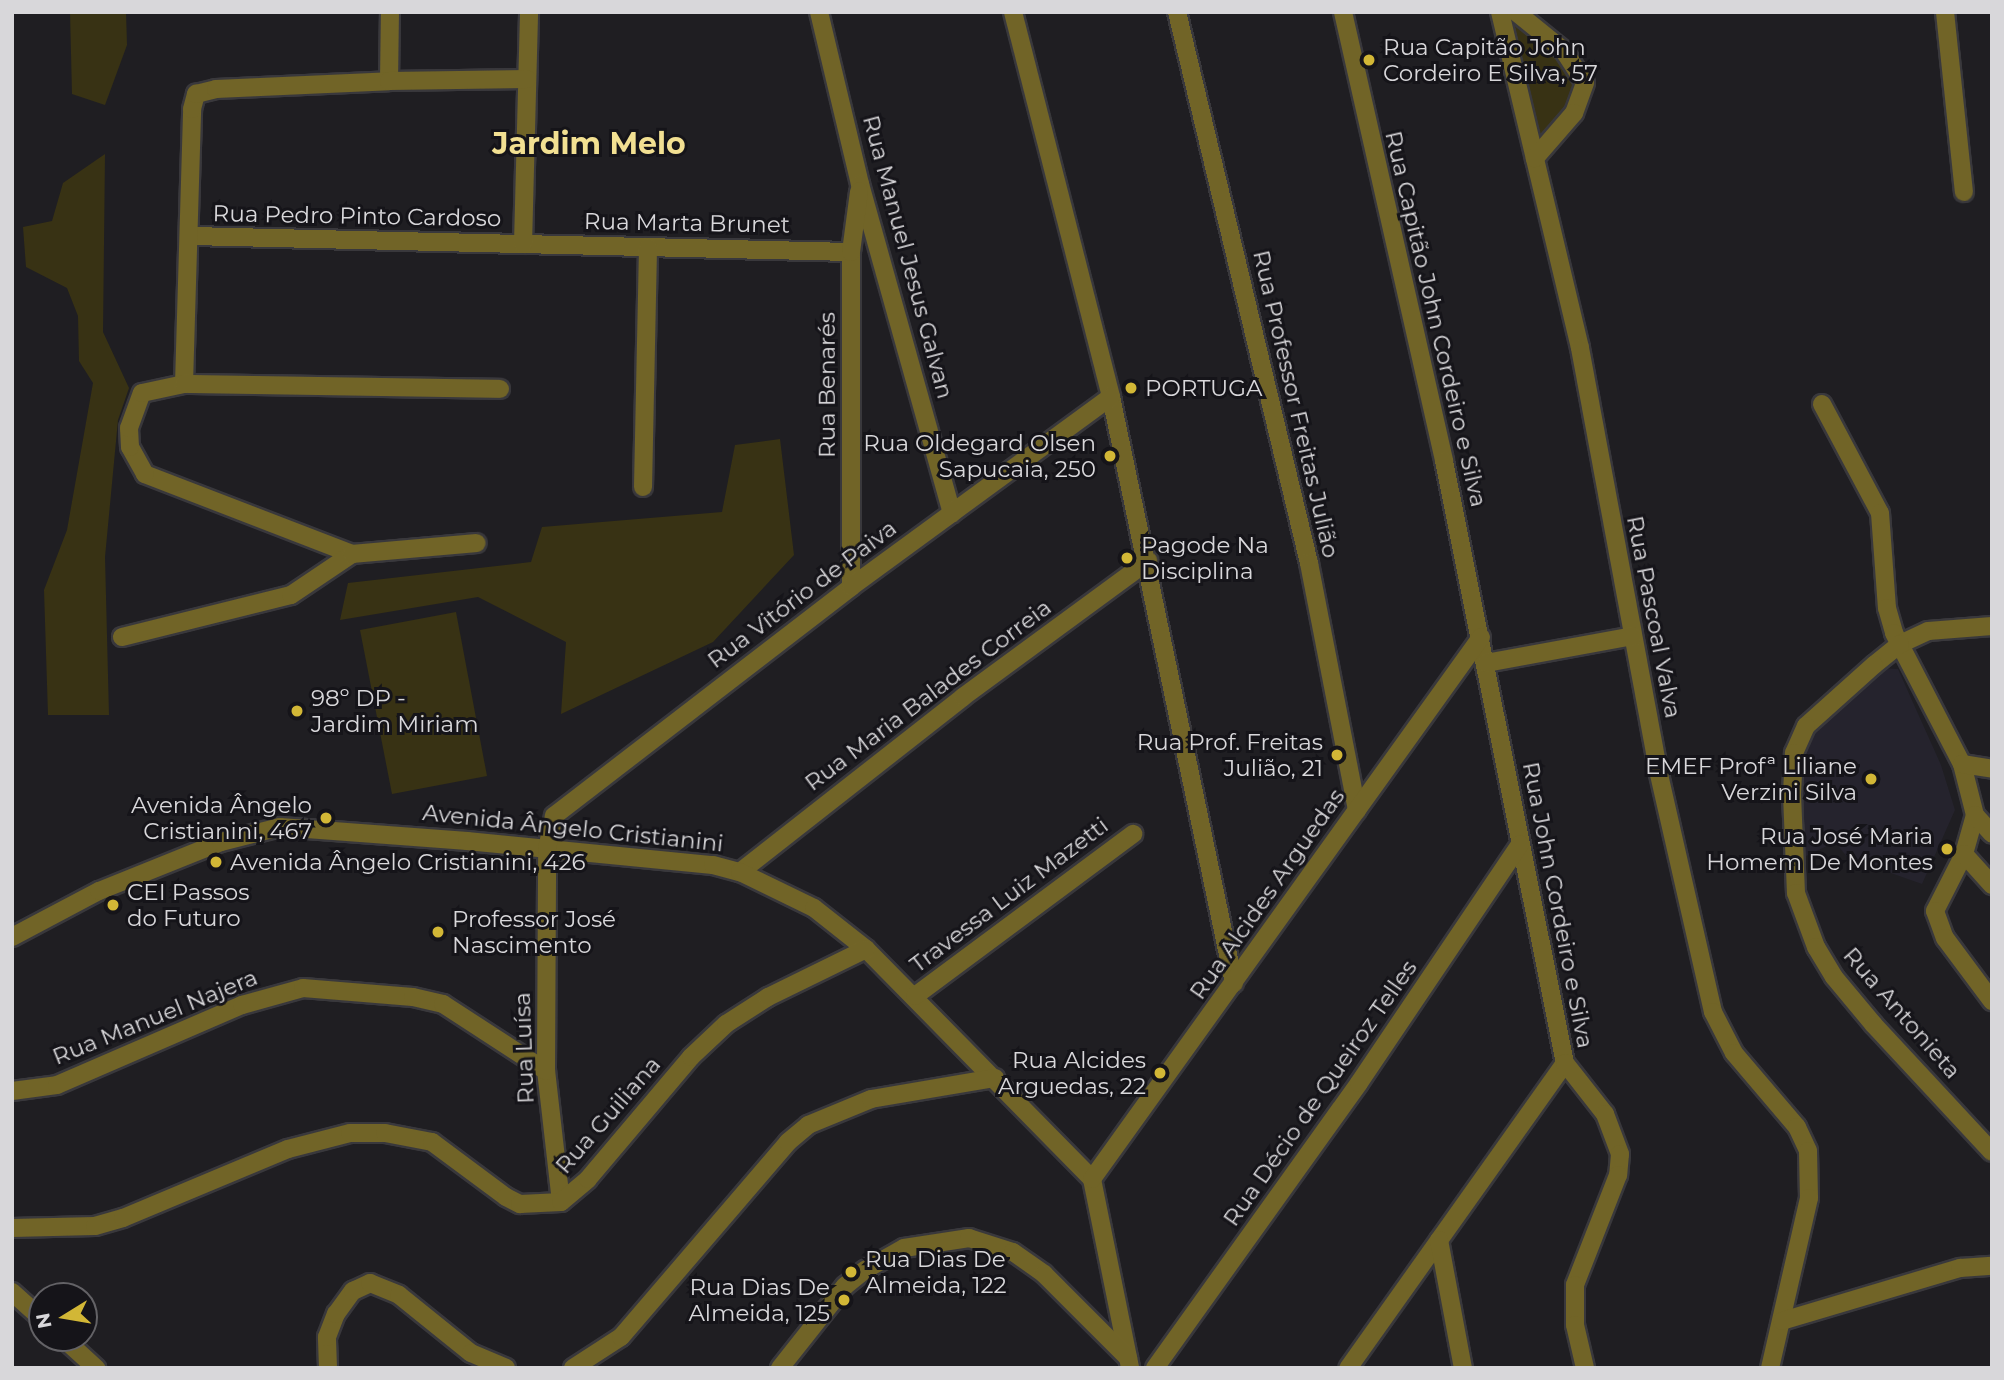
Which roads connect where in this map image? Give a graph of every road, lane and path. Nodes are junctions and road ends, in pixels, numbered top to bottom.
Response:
1 (390, 12) edge
2 (529, 12) edge
3 (819, 12) edge
4 (1013, 12) edge
5 (1177, 12) edge
6 (1343, 12) edge
7 (1500, 12) edge
8 (1516, 12) edge
9 (1945, 12) edge
10 (527, 79) junction
11 (389, 81) junction
12 (1535, 158) junction
13 (860, 184) junction
14 (1964, 192) dead end
15 (191, 236) junction
16 (523, 244) junction
17 (648, 247) junction
18 (851, 252) junction
19 (184, 384) junction
20 (500, 389) dead end
21 (1111, 397) junction
22 (1822, 404) dead end
23 (643, 487) dead end
24 (952, 513) junction
25 (477, 543) dead end
26 (352, 554) junction
27 (1148, 561) junction
28 (851, 587) junction
29 (1992, 626) edge
30 (1633, 636) junction
31 (122, 637) dead end
32 (1481, 637) junction
33 (1900, 645) junction
34 (1486, 663) junction
35 (1962, 764) junction
36 (1992, 768) edge
37 (1357, 810) junction
38 (1975, 815) junction
39 (1133, 834) dead end
40 (1992, 834) edge
41 (1520, 845) junction
42 (547, 849) junction
43 (1964, 854) junction
44 (740, 872) junction
45 (1992, 886) edge
46 (12, 937) edge
47 (866, 949) junction
48 (1234, 983) junction
49 (915, 996) junction
50 (1992, 1002) edge
51 (1565, 1063) junction
52 (546, 1070) junction
53 (995, 1078) junction
54 (12, 1091) edge
55 (1992, 1152) edge
56 (1092, 1180) junction
57 (561, 1202) junction
58 (12, 1228) edge
59 (1439, 1240) junction
60 (1992, 1266) edge
61 (12, 1292) edge
62 (28, 1306) edge
63 (1782, 1321) junction
64 (78, 1352) edge
65 (1129, 1363) edge
66 (96, 1368) edge
67 (328, 1368) edge
68 (506, 1368) edge
69 (573, 1368) edge
70 (780, 1368) edge
71 (1155, 1368) edge
72 (1348, 1368) edge
73 (1463, 1368) edge
74 (1586, 1368) edge
75 (1770, 1368) edge

1 - 11 street
2 - 10 street
3 - 13 street, Rua Manuel Jesus Galvan
4 - 21 street
5 - 37 street, Rua Professor Freitas Julião
6 - 32 street, Rua Capitão John Cordeiro e Silva
7 - 12 street, Rua Pascoal Valva
8 - 12 street
9 - 14 street
10 - 11 street
10 - 16 street
11 - 15 street
12 - 30 street, Rua Pascoal Valva
13 - 18 street, Rua Benarés
13 - 24 street, Rua Manuel Jesus Galvan
15 - 16 street, Rua Pedro Pinto Cardoso
15 - 19 street
16 - 17 street, Rua Marta Brunet
17 - 18 street, Rua Marta Brunet
17 - 23 street
18 - 28 street, Rua Benarés
19 - 20 street
19 - 26 street
21 - 24 street, Rua Vitório de Paiva
21 - 27 street
22 - 33 street
24 - 28 street, Rua Vitório de Paiva
25 - 26 street
26 - 31 street
27 - 44 street, Rua Maria Balades Correia
27 - 48 street
28 - 42 street, Rua Vitório de Paiva
29 - 33 street, Rua Antonieta
30 - 34 street
30 - 63 street, Rua Pascoal Valva
32 - 34 street, Rua John Cordeiro e Silva
32 - 37 street, Rua Alcides Arguedas
33 - 35 street
33 - 55 street, Rua Antonieta
34 - 41 street, Rua John Cordeiro e Silva
35 - 36 street
35 - 38 street
37 - 48 street, Rua Alcides Arguedas
38 - 40 street
38 - 43 street
39 - 49 street, Travessa Luiz Mazetti
41 - 51 street, Rua John Cordeiro e Silva
41 - 71 street, Rua Décio de Queiroz Telles
42 - 44 street, Avenida Ângelo Cristianini
42 - 46 street, Avenida Ângelo Cristianini
42 - 52 street, Rua Luísa
43 - 45 street
43 - 50 street
44 - 47 street, Avenida Ângelo Cristianini
47 - 49 street, Avenida Ângelo Cristianini
47 - 57 street, Rua Guiliana
48 - 56 street, Rua Alcides Arguedas
49 - 53 street, Avenida Ângelo Cristianini
51 - 59 street, Rua John Cordeiro e Silva
51 - 74 street
52 - 54 street, Rua Manuel Najera
52 - 57 street, Rua Luísa
53 - 56 street, Avenida Ângelo Cristianini
53 - 69 street
56 - 65 street
57 - 58 street, Rua Guiliana
59 - 72 street, Rua John Cordeiro e Silva
59 - 73 street
60 - 63 street
61 - 62 street
63 - 75 street, Rua Pascoal Valva
64 - 66 street
65 - 70 street
67 - 68 street

